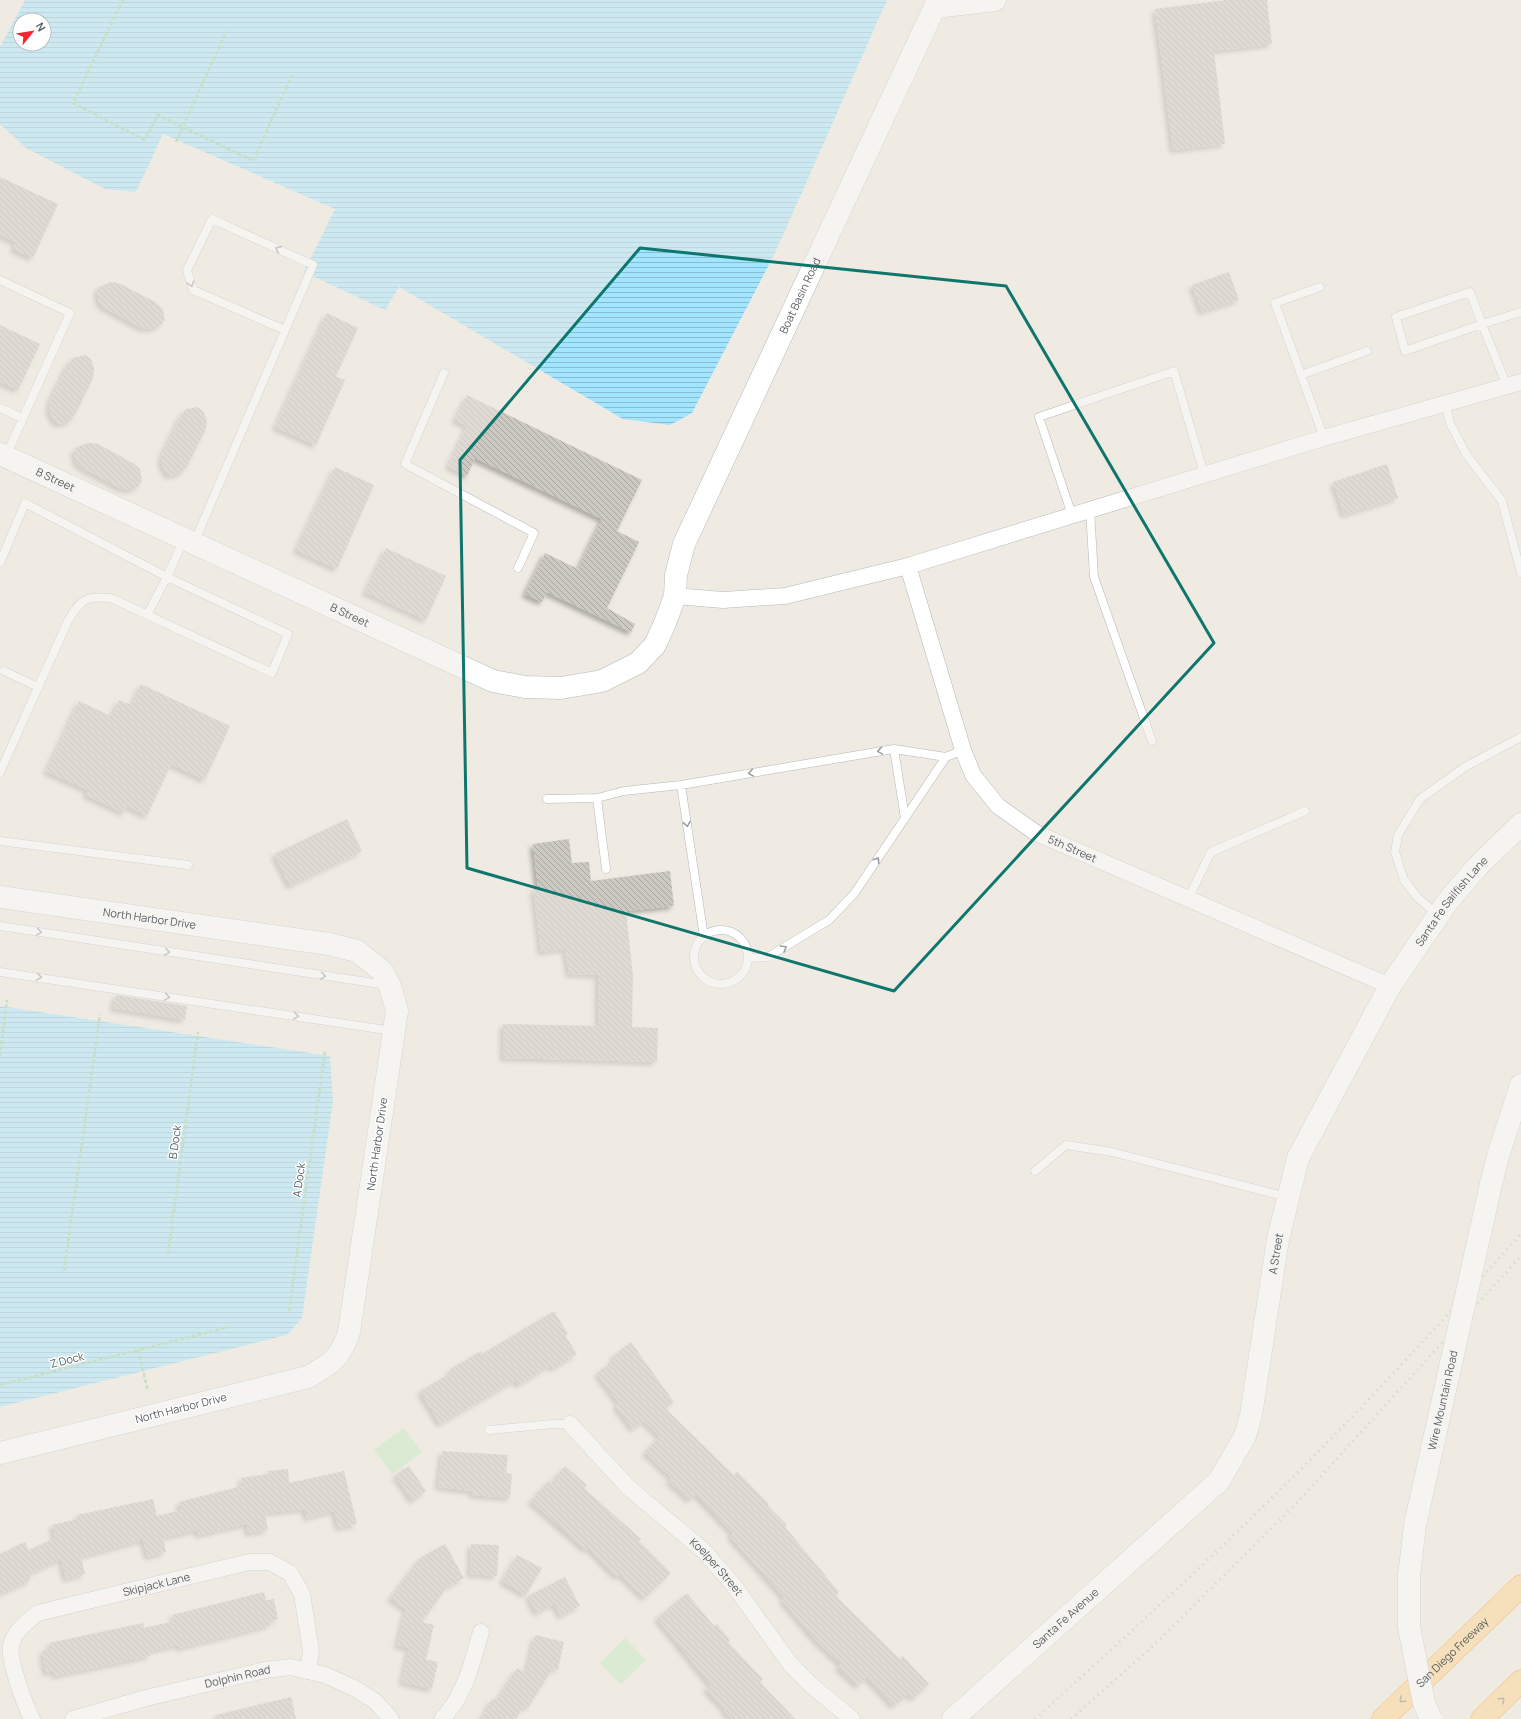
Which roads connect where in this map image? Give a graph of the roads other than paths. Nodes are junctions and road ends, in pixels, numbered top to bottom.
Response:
1 (995, 0) edge
2 (936, 4) edge
3 (0, 280) edge
4 (1320, 287) dead end
5 (1521, 312) edge
6 (1482, 324) junction
7 (286, 330) junction
8 (1367, 351) dead end
9 (444, 374) dead end
10 (1301, 375) junction
11 (1514, 384) edge
12 (1445, 404) junction
13 (0, 408) edge
14 (22, 418) junction
15 (1324, 438) junction
16 (3, 455) edge
17 (1204, 474) junction
18 (1090, 510) junction
19 (1072, 515) junction
20 (189, 541) junction
21 (0, 562) edge
22 (908, 566) junction
23 (518, 568) dead end
24 (1521, 573) edge
25 (166, 576) junction
26 (675, 596) junction
27 (147, 615) junction
28 (4, 670) dead end
29 (38, 687) junction
30 (1521, 737) edge
31 (1152, 741) dead end
32 (894, 749) junction
33 (963, 750) junction
34 (946, 757) junction
35 (0, 772) edge
36 (681, 786) junction
37 (597, 798) junction
38 (547, 799) dead end
39 (1305, 810) dead end
40 (905, 818) junction
41 (1521, 824) edge
42 (0, 841) edge
43 (188, 865) dead end
44 (606, 869) dead end
45 (0, 897) edge
46 (1188, 898) junction
47 (1439, 915) junction
48 (0, 926) edge
49 (704, 937) junction
50 (748, 958) junction
51 (0, 972) edge
52 (390, 986) junction
53 (1390, 986) junction
54 (394, 1031) junction
55 (1521, 1086) edge
56 (1035, 1172) dead end
57 (1287, 1197) junction
58 (570, 1424) joint
59 (488, 1430) dead end
60 (0, 1453) edge
61 (1178, 1518) joint
62 (1521, 1586) edge
63 (481, 1632) dead end
64 (308, 1671) junction
65 (1521, 1681) edge
66 (32, 1719) edge
67 (73, 1719) edge
68 (391, 1719) edge
69 (442, 1719) edge
70 (852, 1719) edge
71 (954, 1719) edge
72 (1383, 1719) edge
73 (1431, 1719) edge
74 (1482, 1719) edge

1 - 2 street
2 - 26 street, Boat Basin Road
3 - 14 lane
4 - 10 lane
5 - 6 lane
6 - 6 lane
6 - 11 lane
7 -> 7 lane
7 - 20 lane
8 - 10 lane
9 - 23 lane
10 - 15 lane
11 - 12 street
12 - 15 street
12 - 24 lane
13 - 14 lane
14 - 16 lane
15 - 17 street
16 - 20 street, B Street
17 - 18 street
17 - 19 lane
18 - 19 street
18 - 31 lane
19 - 22 street
20 - 25 lane
20 - 26 street, B Street
21 - 25 lane
22 - 26 street
22 - 33 street, 5th Street
25 - 27 lane
25 - 27 lane
27 - 29 lane
28 - 29 lane
29 - 35 lane
30 - 47 lane
32 - 34 lane
32 -> 36 lane
32 - 40 lane
33 - 34 lane
33 - 46 street, 5th Street
34 - 40 lane
36 - 37 lane
36 -> 49 lane
37 - 38 lane
37 - 44 lane
39 - 46 lane
50 -> 40 lane
41 - 47 street, Santa Fe Sailfish Lane
42 - 43 lane
45 - 52 street, North Harbor Drive
46 - 53 street, 5th Street
47 - 53 street, Santa Fe Sailfish Lane
48 -> 52 lane
49 - 50 lane
49 - 50 lane
51 -> 54 lane
52 - 54 street, North Harbor Drive
53 - 57 street, A Street
54 - 60 street, North Harbor Drive
55 - 73 street, Wire Mountain Road, bridge
56 - 57 lane
57 - 61 street, A Street
58 - 59 lane
58 - 70 street, Koelper Street
61 - 71 street, Santa Fe Avenue
62 -> 72 highway, San Diego Freeway
63 - 69 street
64 - 66 street, Skipjack Lane
64 - 67 street, Dolphin Road
64 - 68 street, Dolphin Road
74 -> 65 highway

